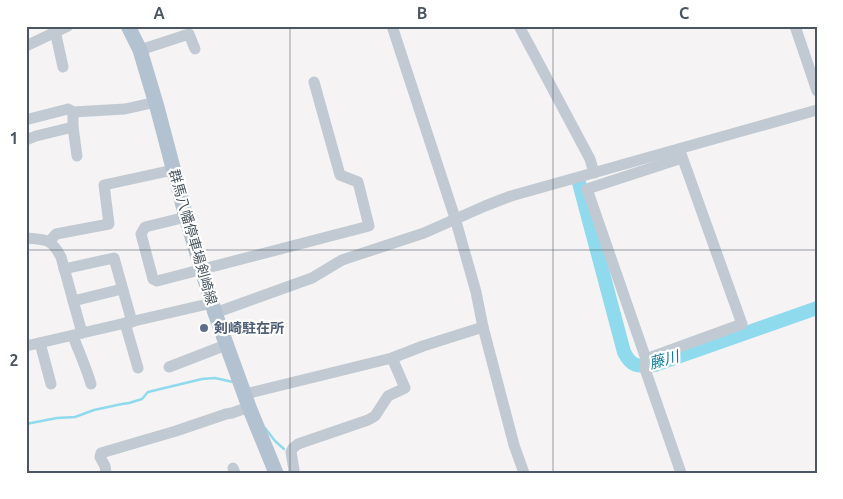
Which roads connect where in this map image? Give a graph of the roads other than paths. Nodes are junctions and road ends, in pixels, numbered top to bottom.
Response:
1 (68, 26) edge
2 (128, 26) edge
3 (392, 26) edge
4 (519, 26) edge
5 (795, 26) edge
6 (54, 29) edge
7 (26, 46) edge
8 (195, 49) dead end
9 (140, 50) junction
10 (63, 67) dead end
11 (314, 82) dead end
12 (817, 92) edge
13 (156, 102) junction
14 (817, 110) edge
15 (73, 112) junction
16 (29, 119) dead end
17 (73, 128) junction
18 (27, 140) edge
19 (681, 153) junction
20 (77, 156) dead end
21 (173, 170) junction
22 (594, 173) junction
23 (186, 216) junction
24 (455, 218) junction
25 (26, 238) edge
26 (50, 241) junction
27 (64, 269) junction
28 (202, 269) junction
29 (122, 289) junction
30 (73, 301) junction
31 (214, 308) junction
32 (129, 322) junction
33 (484, 327) junction
34 (77, 334) junction
35 (40, 343) junction
36 (226, 345) junction
37 (26, 346) edge
38 (392, 358) junction
39 (646, 359) junction
40 (169, 367) dead end
41 (138, 368) dead end
42 (51, 384) dead end
43 (91, 384) dead end
44 (247, 400) junction
45 (106, 473) edge
46 (276, 473) edge
47 (293, 473) edge
48 (524, 473) edge
49 (681, 473) edge

1 - 6 street
2 - 9 main road, 群馬八幡停車場剣崎線
3 - 24 street
4 - 22 street
5 - 12 street
6 - 7 street
6 - 10 street
8 - 9 street
9 - 13 main road, 群馬八幡停車場剣崎線
11 - 28 street
13 - 15 street
13 - 21 main road, 群馬八幡停車場剣崎線
14 - 19 street
15 - 16 street
15 - 17 street
17 - 18 street
17 - 20 street
19 - 22 street
19 - 39 street
19 - 39 street
21 - 23 main road, 群馬八幡停車場剣崎線
21 - 26 street
22 - 24 street
23 - 28 main road, 群馬八幡停車場剣崎線
23 - 28 street
24 - 31 street
24 - 33 street
25 - 26 street
26 - 27 street
27 - 29 street
27 - 30 street
28 - 31 main road, 群馬八幡停車場剣崎線
29 - 30 street
29 - 32 street
30 - 34 street
31 - 32 street
31 - 36 main road, 群馬八幡停車場剣崎線
32 - 34 street
32 - 41 street
33 - 38 street
33 - 48 street
34 - 35 street
34 - 43 street
35 - 37 street
35 - 42 street
36 - 40 street
36 - 44 main road, 群馬八幡停車場剣崎線
38 - 44 street
38 - 47 street
39 - 49 street
44 - 45 street
44 - 46 main road, 群馬八幡停車場剣崎線

